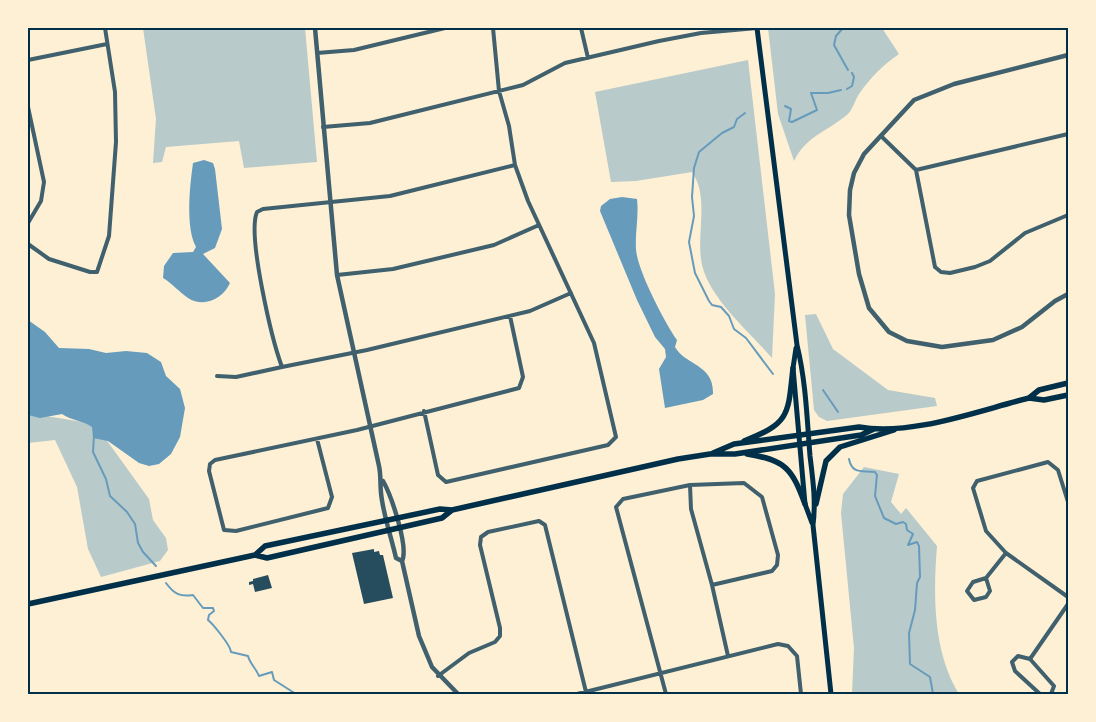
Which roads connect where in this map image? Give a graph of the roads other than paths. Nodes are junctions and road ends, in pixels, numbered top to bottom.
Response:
1 (105, 28) edge
2 (315, 28) edge
3 (445, 28) edge
4 (493, 28) edge
5 (581, 28) edge
6 (757, 28) edge
7 (107, 44) junction
8 (317, 53) junction
9 (1068, 55) edge
10 (588, 58) junction
11 (28, 60) edge
12 (499, 91) junction
13 (28, 107) edge
14 (324, 127) junction
15 (1068, 134) edge
16 (881, 136) junction
17 (515, 165) junction
18 (916, 170) junction
19 (330, 203) junction
20 (1068, 215) edge
21 (28, 223) edge
22 (539, 225) junction
23 (28, 244) edge
24 (337, 275) junction
25 (571, 293) junction
26 (1068, 294) edge
27 (510, 316) junction
28 (797, 345) junction
29 (354, 352) junction
30 (282, 367) junction
31 (793, 368) junction
32 (217, 376) dead end
33 (1068, 383) edge
34 (1068, 395) edge
35 (1029, 398) junction
36 (424, 412) junction
37 (370, 427) junction
38 (903, 427) junction
39 (874, 429) junction
40 (809, 434) junction
41 (799, 435) junction
42 (316, 439) junction
43 (810, 442) junction
44 (734, 444) junction
45 (800, 444) junction
46 (740, 453) junction
47 (710, 454) junction
48 (382, 480) junction
49 (690, 485) junction
50 (1068, 502) edge
51 (805, 504) junction
52 (816, 504) junction
53 (452, 510) junction
54 (396, 517) junction
55 (387, 519) junction
56 (813, 525) junction
57 (398, 528) junction
58 (389, 530) junction
59 (1006, 553) junction
60 (255, 555) junction
61 (402, 561) junction
62 (986, 578) junction
63 (712, 585) junction
64 (1068, 597) edge
65 (28, 604) edge
66 (1068, 604) edge
67 (728, 656) junction
68 (1030, 659) junction
69 (661, 674) junction
70 (438, 676) junction
71 (586, 692) junction
72 (458, 694) edge
73 (577, 694) edge
74 (666, 694) edge
75 (801, 694) edge
76 (831, 694) edge
77 (1040, 694) edge
78 (1051, 694) edge

1 - 7 street
2 - 8 street
3 - 8 street
4 - 12 street
5 - 10 street
6 - 10 street
6 - 28 main road
7 - 11 street
7 - 23 street
8 - 14 street
9 - 16 street
10 - 12 street
12 - 14 street
12 - 17 street
13 - 21 street
14 - 19 street
15 - 18 street
16 - 18 street
16 - 26 street
17 - 19 street
17 - 22 street
18 - 20 street
19 - 24 street
19 - 30 street
22 - 24 street
22 - 25 street
24 - 29 street
25 - 27 street
25 - 36 street
27 - 29 street
27 - 36 street
28 - 31 main road
28 - 40 main road
29 - 30 street
29 - 37 street
30 - 32 street
31 - 41 main road
31 - 44 main road
33 - 35 main road
34 - 35 main road
35 - 38 main road
36 - 37 street
37 - 42 street
37 - 48 street
38 - 39 main road
38 - 52 main road
39 - 40 main road
39 - 43 main road
40 - 41 main road
40 - 43 main road
41 - 44 main road
41 - 45 main road
42 - 42 street
43 - 45 main road
43 - 52 main road
44 - 47 main road
45 - 46 main road
45 - 51 main road
46 - 47 main road
46 - 51 main road
47 - 53 main road
48 - 54 street
48 - 55 street
49 - 63 street
49 - 63 street
49 - 69 street
50 - 59 street
51 - 56 main road
52 - 56 main road
53 - 54 main road
53 - 57 main road
54 - 55 main road
54 - 57 street
55 - 58 street
55 - 60 main road
56 - 76 main road
57 - 58 main road
57 - 61 street
58 - 60 main road
58 - 61 street
59 - 62 street
59 - 64 street
60 - 65 main road
61 - 70 street
62 - 62 street
63 - 67 street
66 - 68 street
67 - 69 street
67 - 75 street
68 - 77 street
68 - 78 street
69 - 71 street
69 - 74 street
70 - 71 street
70 - 72 street
71 - 73 street

